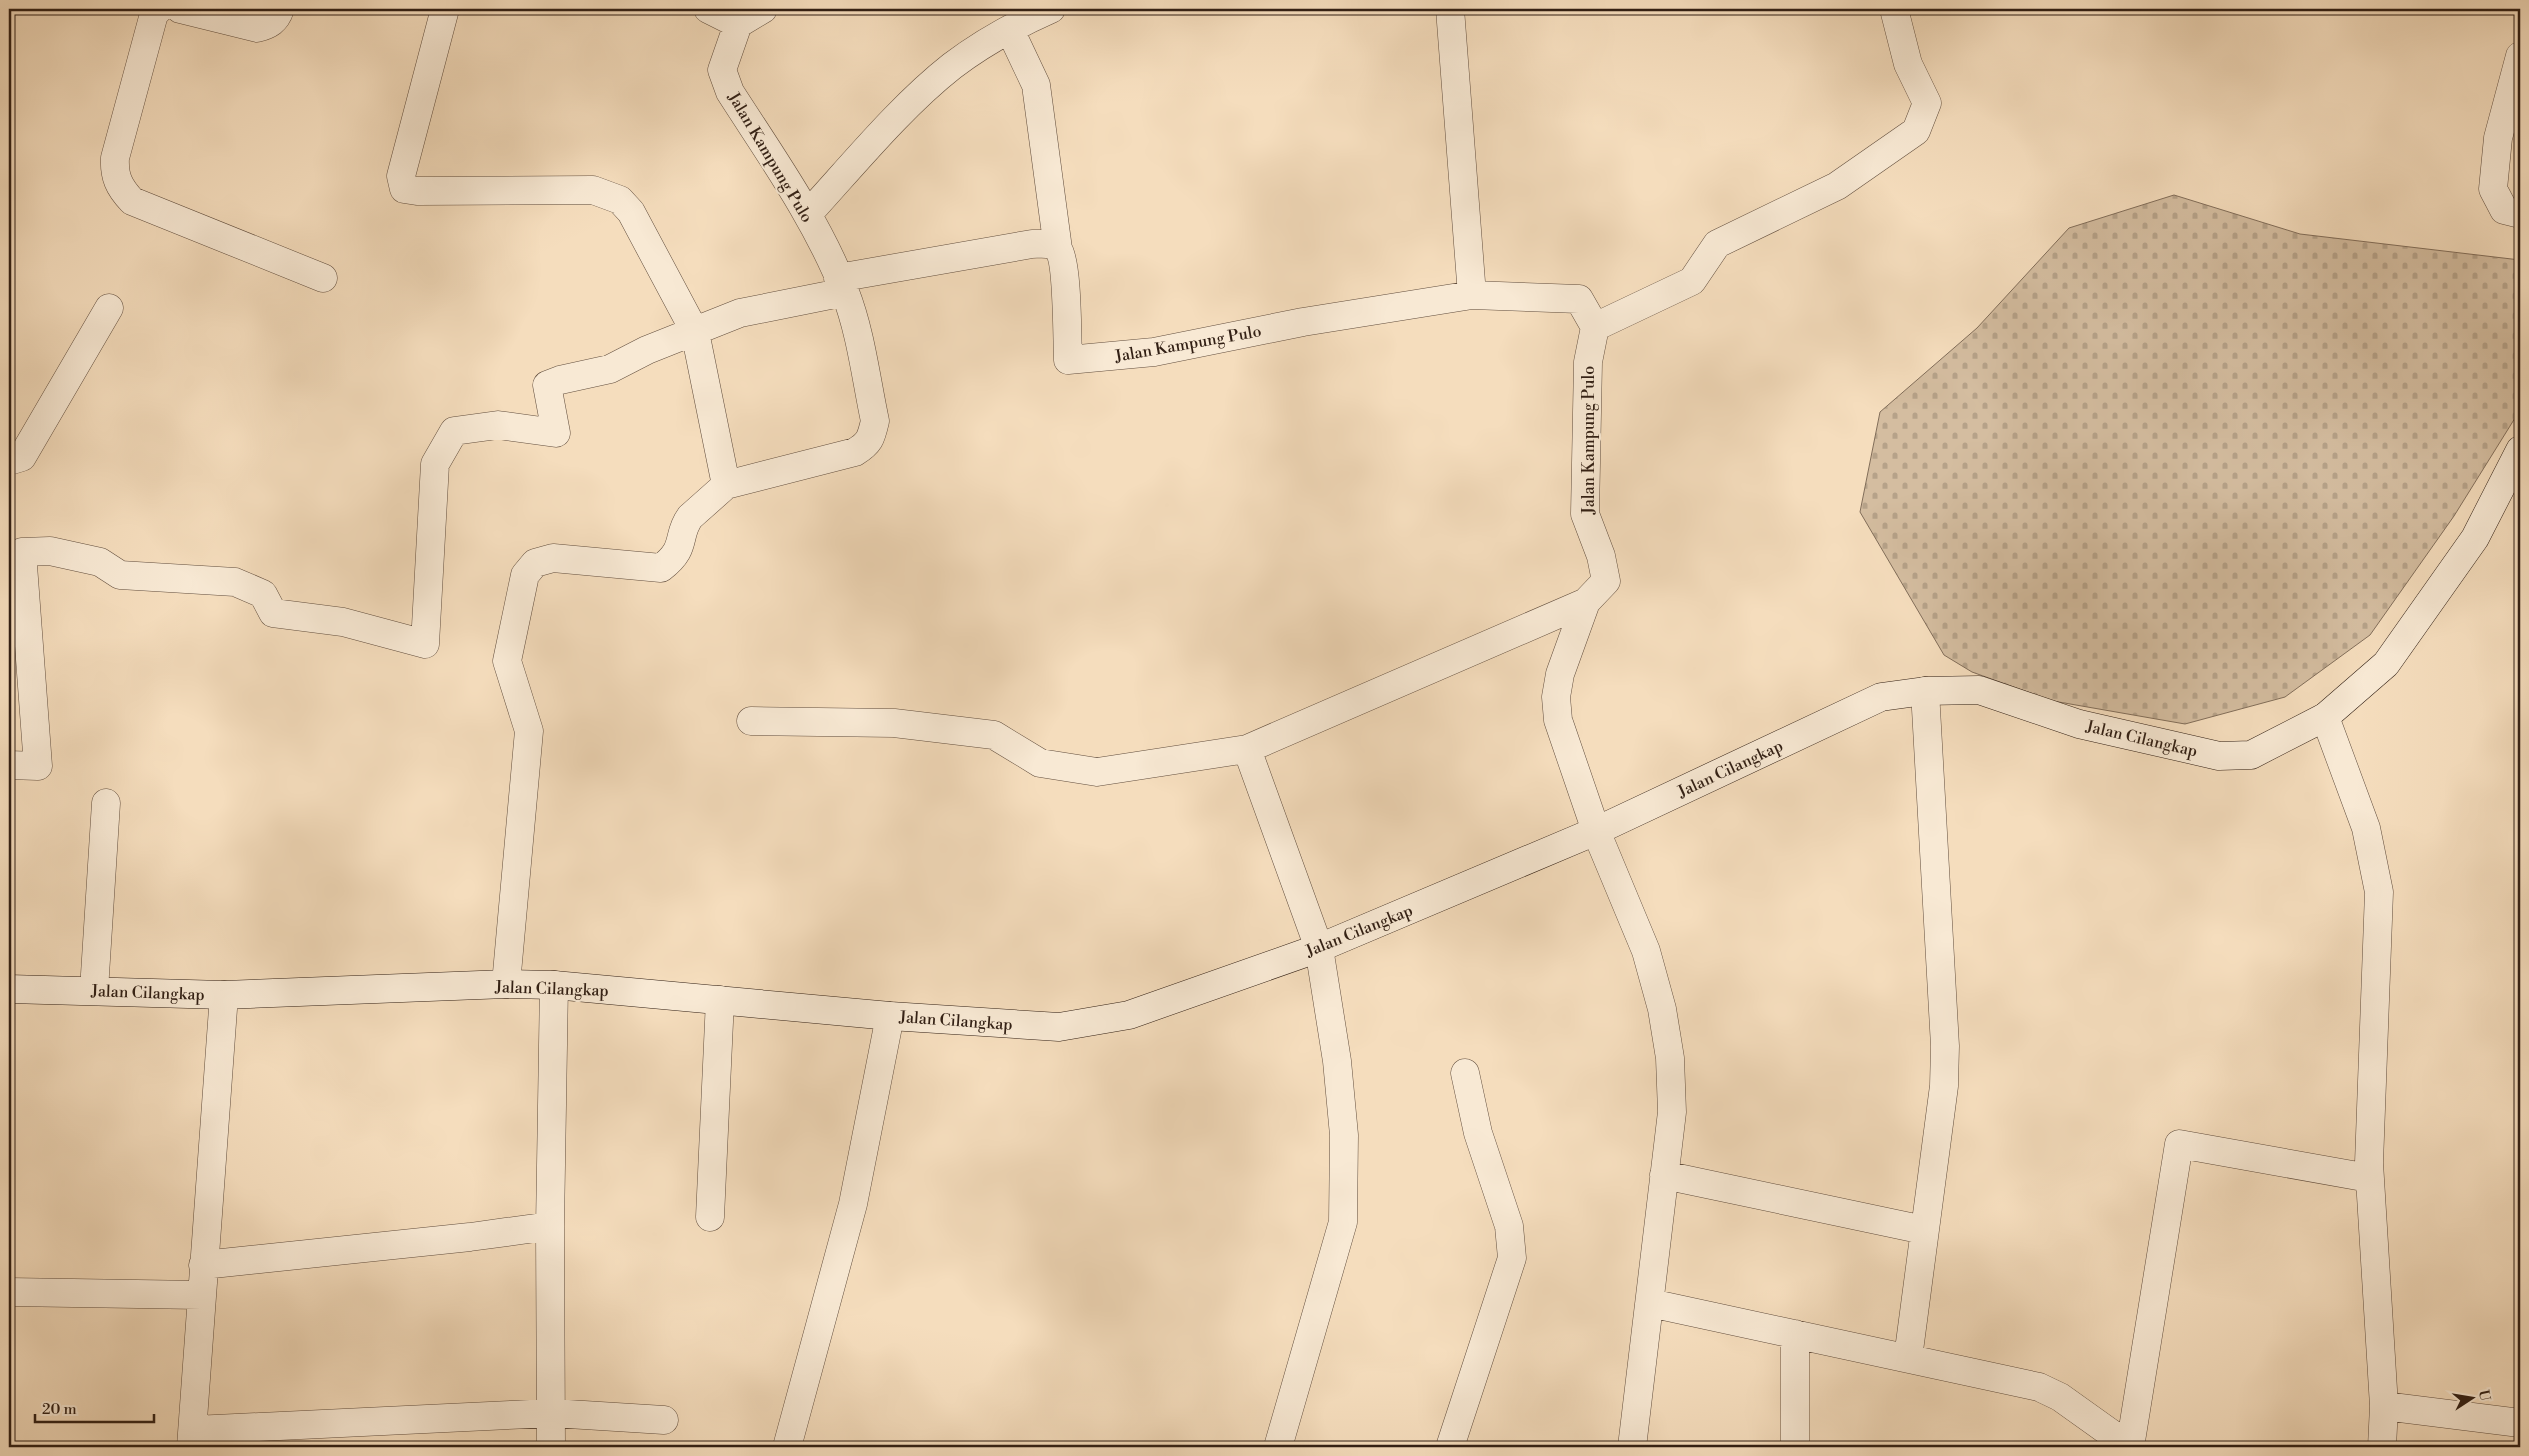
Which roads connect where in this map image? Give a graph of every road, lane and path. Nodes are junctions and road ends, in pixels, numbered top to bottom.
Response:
1 (159, 9) edge
2 (180, 9) edge
3 (280, 9) edge
4 (445, 9) edge
5 (708, 9) edge
6 (762, 9) edge
7 (1051, 9) edge
8 (1450, 9) edge
9 (1894, 9) edge
10 (733, 16) edge
11 (1010, 30) junction
12 (2520, 56) edge
13 (2509, 139) edge
14 (808, 214) junction
15 (2520, 214) edge
16 (1058, 249) junction
17 (323, 278) dead end
18 (842, 285) junction
19 (1472, 295) junction
20 (109, 308) dead end
21 (1595, 327) junction
22 (694, 332) junction
23 (2520, 450) edge
24 (9, 461) edge
25 (726, 485) junction
26 (1586, 602) junction
27 (1925, 691) junction
28 (2325, 717) junction
29 (751, 721) dead end
30 (1247, 749) junction
31 (9, 765) edge
32 (106, 802) dead end
33 (1596, 832) junction
34 (1319, 948) junction
35 (506, 984) junction
36 (554, 985) junction
37 (9, 988) edge
38 (94, 990) junction
39 (224, 994) junction
40 (720, 1000) junction
41 (890, 1016) junction
42 (1465, 1073) dead end
43 (1664, 1175) junction
44 (2370, 1178) junction
45 (710, 1217) dead end
46 (550, 1226) junction
47 (1924, 1230) junction
48 (203, 1264) junction
49 (9, 1292) edge
50 (201, 1294) junction
51 (1650, 1303) junction
52 (1795, 1334) junction
53 (1908, 1358) junction
54 (2384, 1406) junction
55 (552, 1413) junction
56 (664, 1420) dead end
57 (2520, 1423) edge
58 (192, 1439) edge
59 (551, 1447) edge
60 (787, 1447) edge
61 (1278, 1447) edge
62 (1450, 1447) edge
63 (1632, 1447) edge
64 (1795, 1447) edge
65 (2130, 1447) edge
66 (2382, 1447) edge

1 - 17 street
2 - 3 street
4 - 22 street
5 - 10 street
6 - 10 street
7 - 11 street
8 - 19 street
9 - 21 street
10 - 14 street, Jalan Kampung Pulo
11 - 14 street
11 - 16 street
12 - 13 street
13 - 15 street
14 - 18 street, Jalan Kampung Pulo
16 - 18 street
16 - 19 street, Jalan Kampung Pulo
18 - 22 street
18 - 25 street, Jalan Kampung Pulo
19 - 21 street, Jalan Kampung Pulo
20 - 24 street
21 - 26 street, Jalan Kampung Pulo
22 - 25 street
22 - 31 street
23 - 28 street, Jalan Cilangkap
25 - 35 street
26 - 30 street
26 - 33 street, Jalan Kampung Pulo
27 - 28 street, Jalan Cilangkap
27 - 33 street, Jalan Cilangkap
27 - 47 street
28 - 44 street
29 - 30 street
30 - 34 street
32 - 38 street
33 - 34 street, Jalan Cilangkap
33 - 43 street, Jalan Kampung Pulo
34 - 41 street, Jalan Cilangkap
34 - 61 street
35 - 36 street, Jalan Cilangkap
35 - 39 street, Jalan Cilangkap
36 - 40 street, Jalan Cilangkap
36 - 46 street
37 - 38 street, Jalan Cilangkap
38 - 39 street, Jalan Cilangkap
39 - 48 street
40 - 41 street, Jalan Cilangkap
40 - 45 street
41 - 60 street
42 - 62 street
43 - 47 street
43 - 51 street, Jalan Kampung Pulo
44 - 54 street
44 - 65 street
46 - 48 street
46 - 55 street
47 - 53 street
48 - 50 street
49 - 50 street
50 - 58 street
51 - 52 street
51 - 63 street, Jalan Kampung Pulo
52 - 53 street
52 - 64 street
53 - 65 street
54 - 57 street
54 - 66 street
55 - 56 street
55 - 58 street
55 - 59 street

